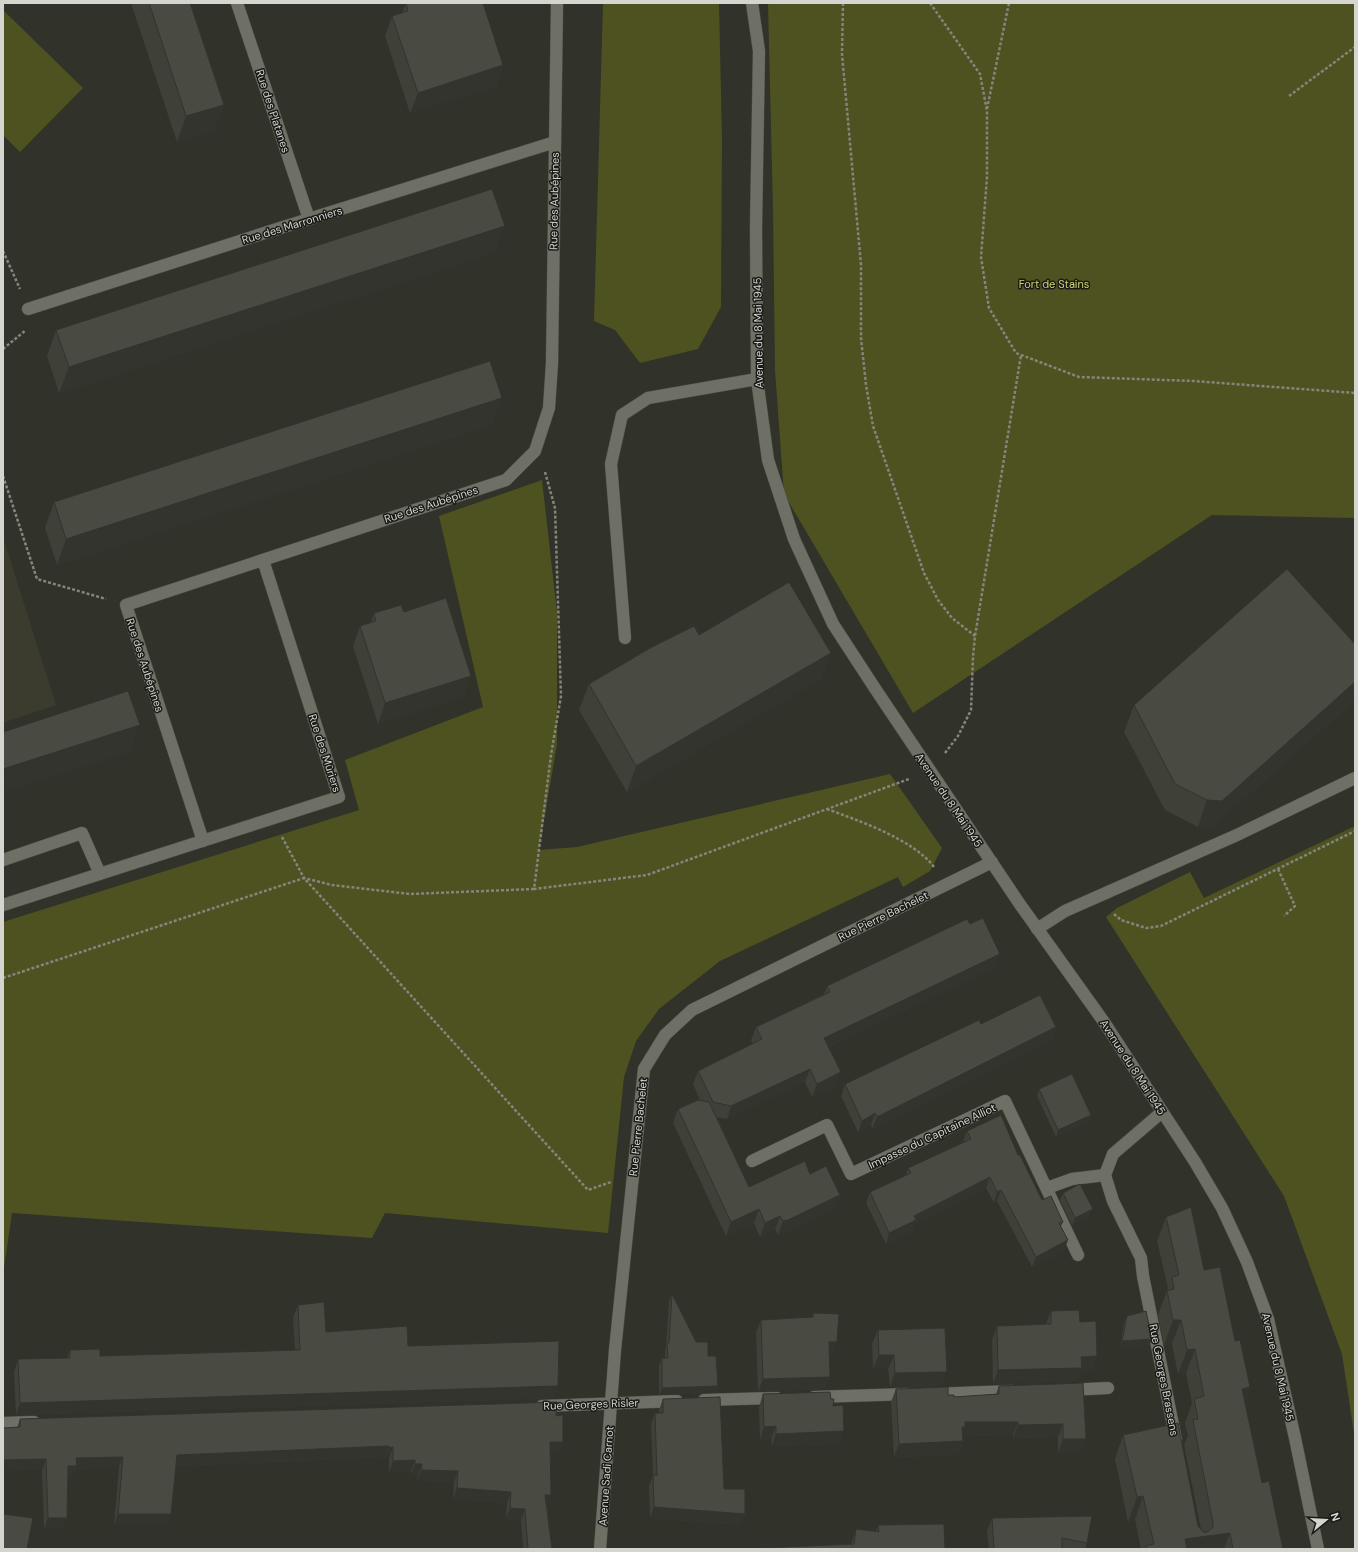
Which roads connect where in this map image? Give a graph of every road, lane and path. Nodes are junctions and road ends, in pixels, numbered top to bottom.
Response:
1 (237, 3) edge
2 (557, 3) edge
3 (752, 3) edge
4 (843, 3) edge
5 (930, 3) edge
6 (1009, 3) edge
7 (1355, 47) edge
8 (1289, 96) dead end
9 (987, 111) junction
10 (555, 142) junction
11 (309, 220) junction
12 (28, 309) joint
13 (3, 349) edge
14 (1021, 355) junction
15 (757, 379) junction
16 (1355, 393) edge
17 (535, 451) junction
18 (3, 476) edge
19 (263, 560) junction
20 (126, 605) junction
21 (975, 636) junction
22 (625, 638) dead end
23 (930, 771) junction
24 (1355, 778) edge
25 (826, 808) junction
26 (272, 819) junction
27 (1355, 831) edge
28 (203, 841) junction
29 (3, 860) edge
30 (992, 862) junction
31 (1278, 869) junction
32 (100, 874) junction
33 (304, 878) junction
34 (948, 885) junction
35 (534, 889) junction
36 (1095, 898) junction
37 (3, 905) edge
38 (1284, 916) dead end
39 (1037, 929) junction
40 (3, 978) edge
41 (1162, 1112) junction
42 (752, 1161) dead end
43 (633, 1175) junction
44 (1105, 1175) junction
45 (1047, 1188) junction
46 (1078, 1255) dead end
47 (1108, 1388) dead end
48 (1060, 1390) edge
49 (1028, 1391) edge
50 (806, 1397) edge
51 (790, 1398) edge
52 (612, 1403) junction
53 (527, 1406) edge
54 (43, 1422) edge
55 (3, 1423) edge
56 (1177, 1448) edge
57 (600, 1549) edge
58 (1318, 1549) edge

1 - 11 street, Rue des Platanes
2 - 10 street, Rue des Aubépines
3 - 15 street, Avenue du 8 Mai 1945
4 - 21 path
5 - 9 path
6 - 9 path
7 - 8 path
9 - 14 path
10 - 11 street, Rue des Marronniers
10 - 17 street, Rue des Aubépines
11 - 12 street, Rue des Marronniers
12 - 13 path
14 - 16 path
14 - 21 path
15 - 22 street
15 - 23 street, Avenue du 8 Mai 1945
17 - 19 street, Rue des Aubépines
17 - 35 path
18 - 20 path
19 - 20 street, Rue des Aubépines
19 - 26 street, Rue des Mûriers
20 - 28 street, Rue des Aubépines
21 - 23 path
23 - 25 path
23 - 30 street, Avenue du 8 Mai 1945
24 - 36 street
25 - 34 path
25 - 35 path
26 - 28 street, Rue des Mûriers
26 - 33 path
27 - 31 path
28 - 32 street, Rue des Mûriers
29 - 32 street
30 - 34 street, Rue Pierre Bachelet
30 - 39 street, Avenue du 8 Mai 1945
31 - 36 path
31 - 38 path
32 - 37 street, Rue des Mûriers
33 - 35 path
33 - 40 path
33 - 43 path
34 - 43 street, Rue Pierre Bachelet
36 - 39 street
39 - 41 street, Avenue du 8 Mai 1945
41 - 44 street
41 - 58 street, Avenue du 8 Mai 1945
42 - 45 street, Impasse du Capitaine Alliot
43 - 52 street, Rue Pierre Bachelet
44 - 45 street
44 - 56 street, Rue Georges Brassens
45 - 46 street, Impasse du Capitaine Alliot
47 - 48 street
49 - 50 street
51 - 52 street, Rue Georges Risler
52 - 53 street, Rue Georges Risler
52 - 57 street, Avenue Sadi Carnot
54 - 55 street

